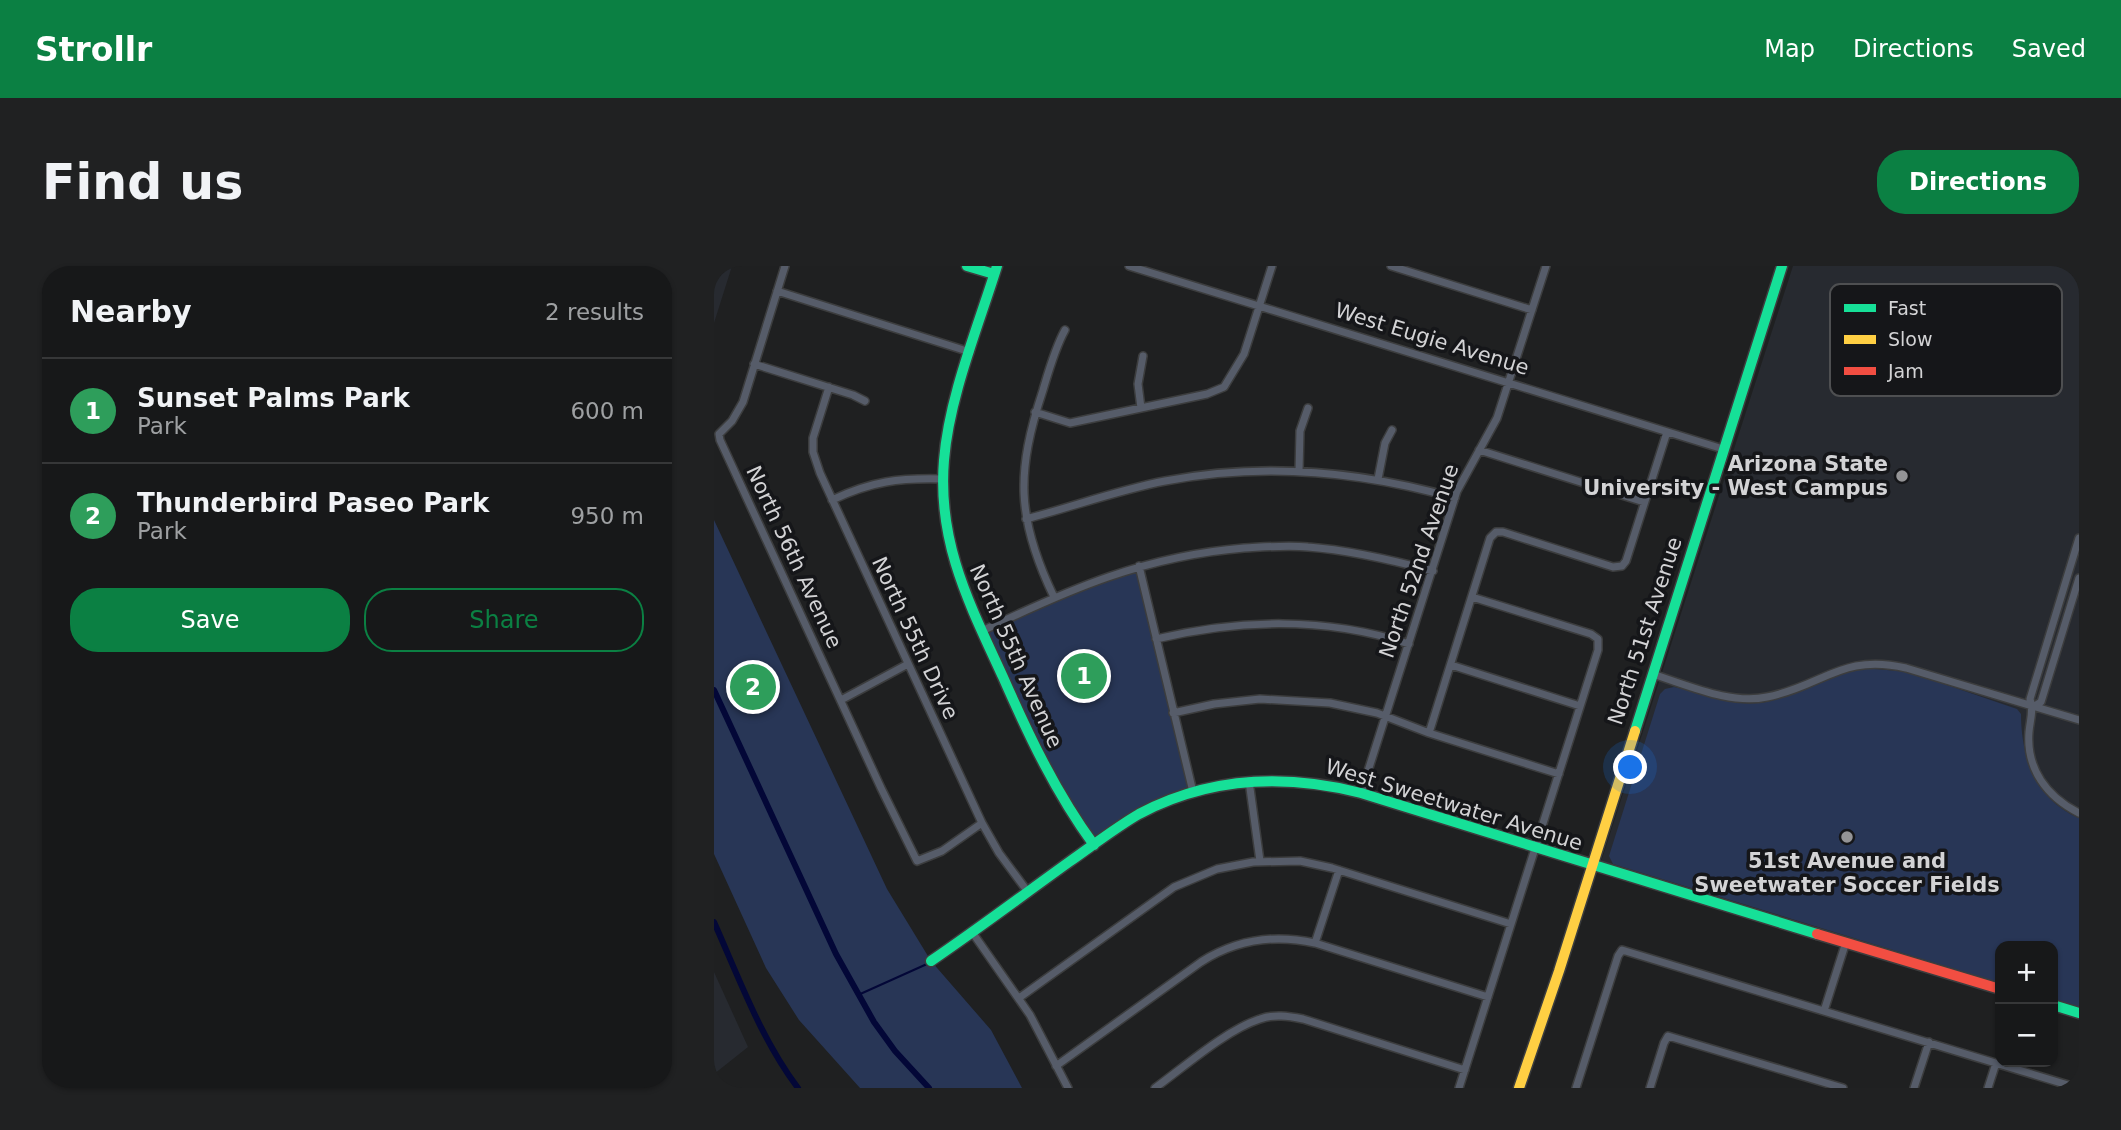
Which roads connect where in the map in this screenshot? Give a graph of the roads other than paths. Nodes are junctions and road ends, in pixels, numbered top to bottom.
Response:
1 (785, 266) edge
2 (967, 266) edge
3 (1129, 266) edge
4 (1272, 266) edge
5 (1391, 266) edge
6 (1546, 266) edge
7 (1782, 266) edge
8 (996, 270) edge
9 (777, 291) junction
10 (1259, 306) junction
11 (1532, 310) junction
12 (1065, 330) dead end
13 (970, 352) junction
14 (1143, 356) dead end
15 (754, 363) junction
16 (1509, 383) junction
17 (829, 387) junction
18 (865, 401) dead end
19 (1141, 408) junction
20 (1308, 408) dead end
21 (1035, 412) junction
22 (1392, 430) dead end
23 (1667, 432) junction
24 (1723, 449) junction
25 (1479, 450) junction
26 (1299, 471) junction
27 (942, 480) junction
28 (1378, 480) junction
29 (1455, 498) junction
30 (832, 500) junction
31 (1644, 502) junction
32 (1026, 519) junction
33 (2079, 538) edge
34 (1139, 566) junction
35 (1433, 571) junction
36 (2079, 578) edge
37 (1054, 597) junction
38 (1472, 597) junction
39 (982, 631) junction
40 (1156, 639) junction
41 (1409, 644) junction
42 (908, 664) junction
43 (1451, 664) junction
44 (1652, 674) junction
45 (841, 700) junction
46 (1580, 706) junction
47 (2033, 707) junction
48 (1173, 713) junction
49 (1386, 716) junction
50 (2079, 720) edge
51 (1429, 733) junction
52 (1559, 774) junction
53 (1249, 781) junction
54 (1193, 792) junction
55 (1361, 793) junction
56 (2079, 813) edge
57 (982, 823) junction
58 (1094, 845) junction
59 (1535, 848) junction
60 (1260, 861) junction
61 (1591, 866) junction
62 (1339, 870) junction
63 (1028, 892) junction
64 (1511, 924) junction
65 (972, 932) junction
66 (1846, 942) junction
67 (1315, 943) junction
68 (931, 961) dead end
69 (1995, 987) edge
70 (1488, 997) junction
71 (1019, 998) junction
72 (2058, 1007) edge
73 (1824, 1011) junction
74 (2079, 1013) edge
75 (1928, 1042) junction
76 (1995, 1063) edge
77 (1056, 1066) junction
78 (1995, 1066) edge
79 (2009, 1067) edge
80 (1465, 1070) junction
81 (1068, 1088) edge
82 (1155, 1088) edge
83 (1459, 1088) edge
84 (1519, 1088) edge
85 (1576, 1088) edge
86 (1650, 1088) edge
87 (1843, 1088) edge
88 (1914, 1088) edge
89 (1988, 1088) edge
90 (2078, 1088) edge

1 - 9 street, North 56th Avenue
2 - 8 street
3 - 10 street, West Eugie Avenue
4 - 10 street
5 - 11 street
6 - 11 street, North 52nd Avenue
7 - 24 street, North 51st Avenue
8 - 13 street, North 55th Avenue
9 - 13 street
9 - 15 street, North 56th Avenue
10 - 16 street, West Eugie Avenue
10 - 19 street
11 - 16 street, North 52nd Avenue
12 - 21 street
13 - 27 street, North 55th Avenue
14 - 19 street
15 - 17 street
15 - 45 street, North 56th Avenue
16 - 23 street, West Eugie Avenue
16 - 25 street, North 52nd Avenue
17 - 18 street
17 - 30 street, North 55th Drive
19 - 21 street
20 - 26 street
21 - 32 street
22 - 28 street
23 - 24 street, West Eugie Avenue
23 - 31 street
24 - 44 street, North 51st Avenue
25 - 29 street, North 52nd Avenue
25 - 31 street
26 - 28 street
26 - 32 street
27 - 30 street
27 - 39 street, North 55th Avenue
28 - 29 street
29 - 35 street, North 52nd Avenue
30 - 42 street, North 55th Drive
31 - 38 street
32 - 37 street
33 - 47 street
34 - 35 street
34 - 37 street
34 - 40 street
35 - 41 street, North 52nd Avenue
36 - 47 street
37 - 39 street
38 - 43 street
38 - 46 street
39 - 58 street, North 55th Avenue
40 - 41 street
40 - 48 street
41 - 49 street, North 52nd Avenue
42 - 45 street
42 - 57 street, North 55th Drive
43 - 46 street
43 - 51 street
44 - 47 street
44 - 61 street, North 51st Avenue
45 - 57 street, North 56th Avenue
46 - 52 street
47 - 50 street
47 - 56 street
48 - 49 street
48 - 54 street
49 - 51 street
49 - 55 street, North 52nd Avenue
51 - 52 street
52 - 59 street
53 - 54 street, West Sweetwater Avenue
53 - 55 street, West Sweetwater Avenue
53 - 60 street
54 - 58 street, West Sweetwater Avenue
55 - 59 street, West Sweetwater Avenue
57 - 63 street, North 55th Drive
58 - 63 street, West Sweetwater Avenue
59 - 61 street, West Sweetwater Avenue
59 - 64 street
60 - 62 street
60 - 71 street
61 - 66 street, West Sweetwater Avenue
61 - 84 street, North 51st Avenue
62 - 64 street
62 - 67 street
63 - 65 street, West Sweetwater Avenue
64 - 70 street
65 - 68 street, West Sweetwater Avenue
65 - 71 street
66 - 69 street, West Sweetwater Avenue
66 - 73 street
67 - 70 street
67 - 77 street
70 - 80 street
71 - 77 street
72 - 74 street
73 - 75 street
73 - 85 street
75 - 76 street
75 - 88 street
77 - 81 street
78 - 89 street
79 - 90 street
80 - 82 street
80 - 83 street
86 - 87 street

